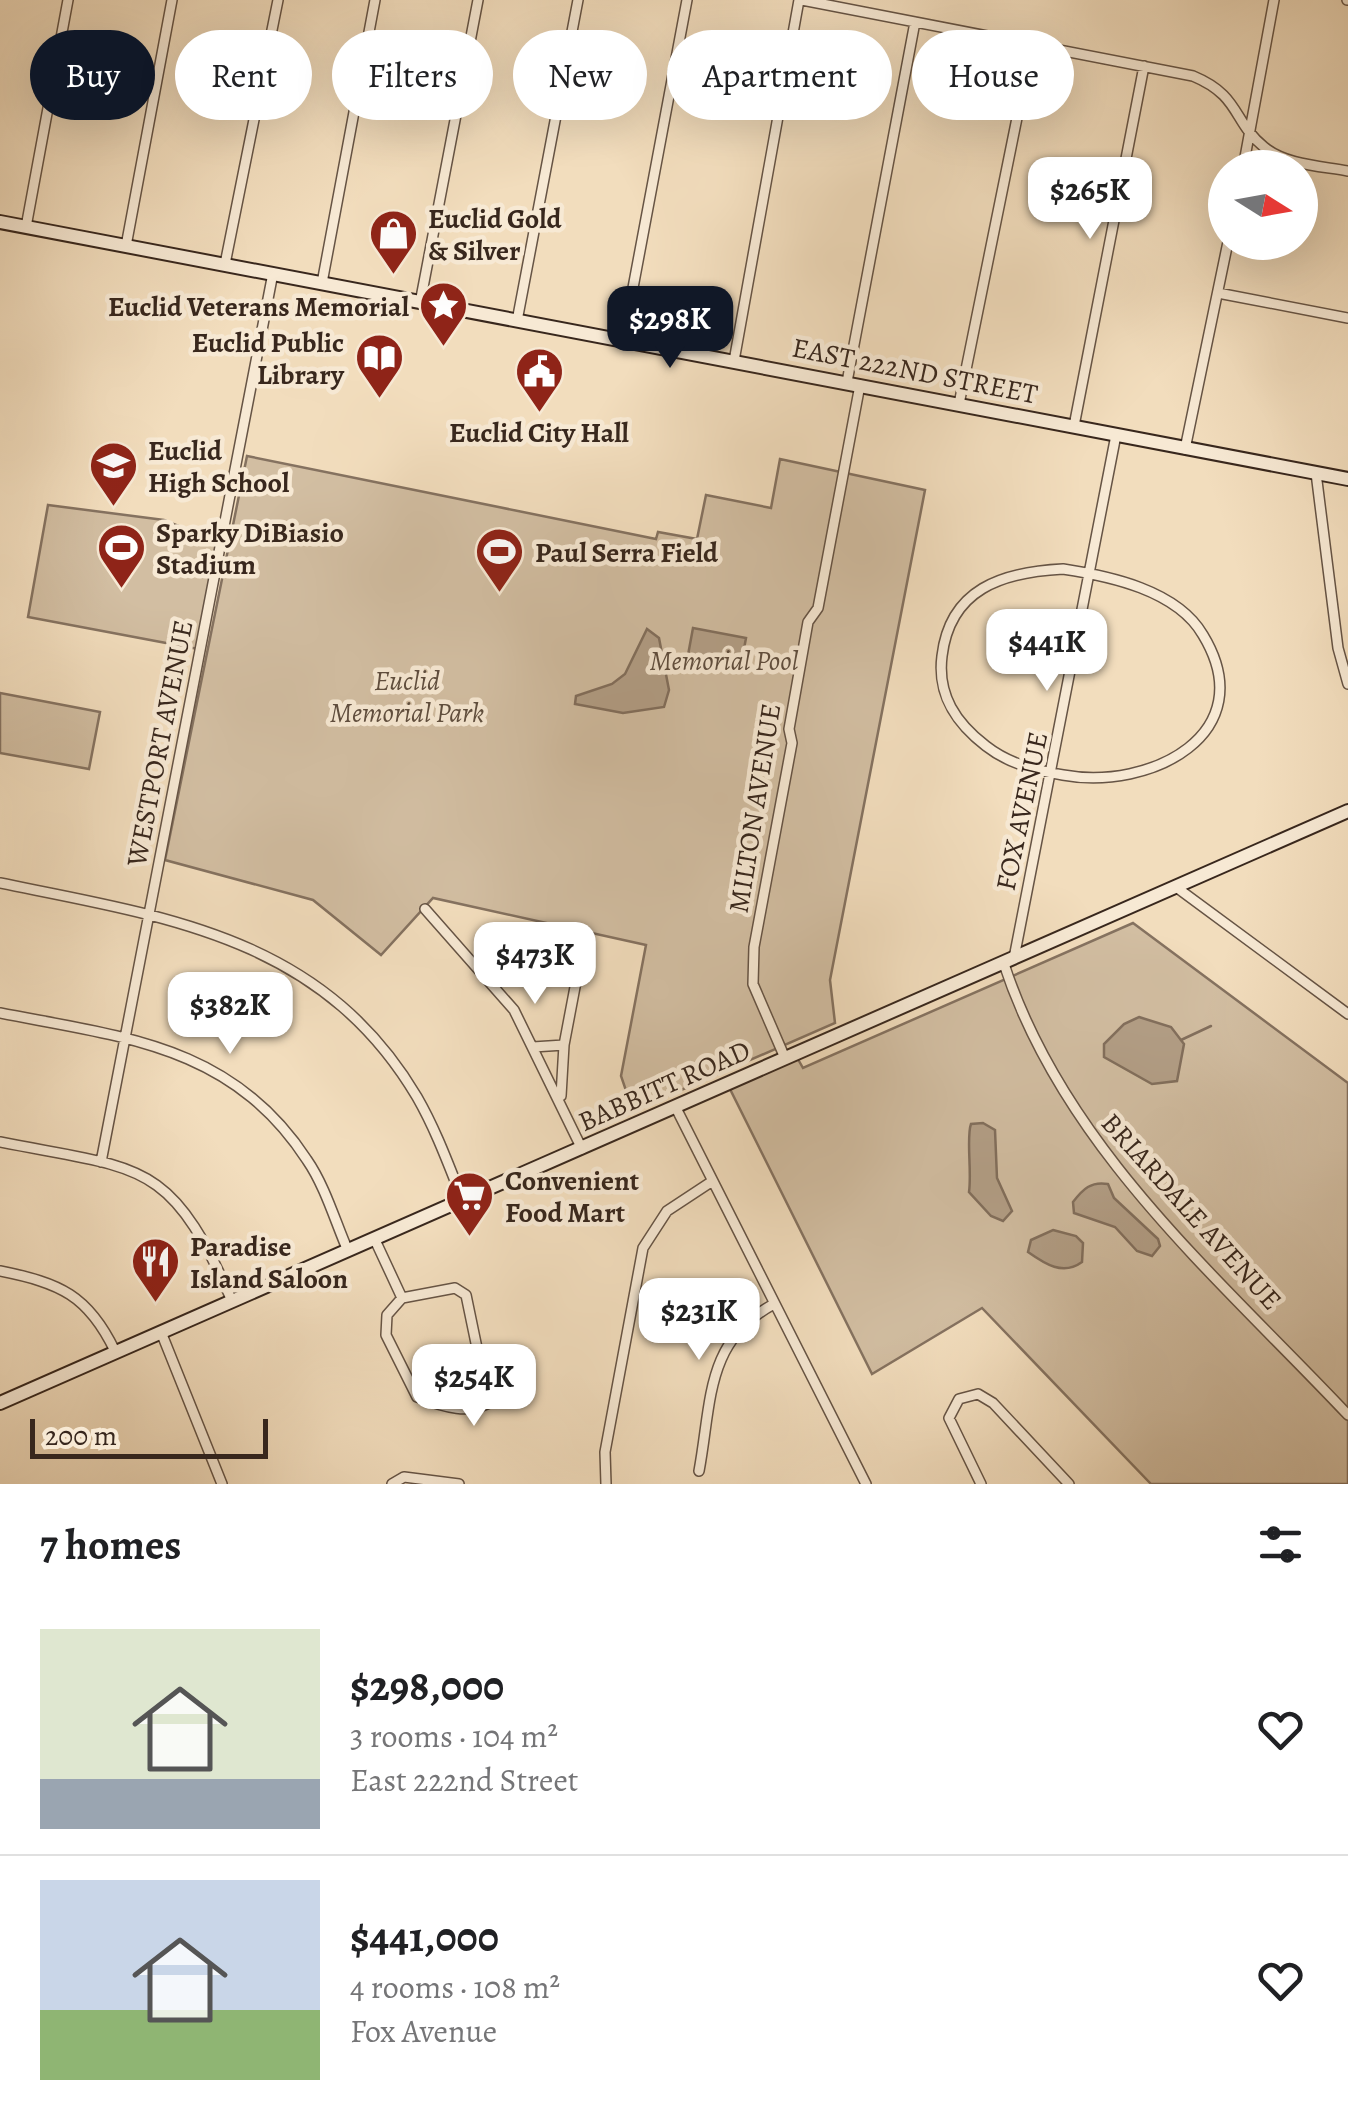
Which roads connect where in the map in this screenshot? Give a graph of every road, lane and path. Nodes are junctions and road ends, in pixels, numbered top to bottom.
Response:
1 (68, 0) edge
2 (172, 0) edge
3 (278, 0) edge
4 (375, 0) edge
5 (478, 0) edge
6 (578, 0) edge
7 (687, 0) edge
8 (801, 0) edge
9 (1274, 0) edge
10 (915, 22) junction
11 (958, 30) edge
12 (1074, 52) edge
13 (1144, 66) junction
14 (1017, 120) edge
15 (1250, 132) junction
16 (1246, 150) edge
17 (1348, 171) edge
18 (0, 222) edge
19 (26, 227) junction
20 (126, 246) junction
21 (1224, 260) edge
22 (225, 264) junction
23 (273, 273) junction
24 (322, 283) junction
25 (1218, 293) junction
26 (420, 303) junction
27 (1348, 318) edge
28 (517, 321) junction
29 (623, 341) junction
30 (734, 361) junction
31 (853, 384) junction
32 (959, 404) junction
33 (1074, 426) junction
34 (1116, 436) junction
35 (1185, 450) junction
36 (1316, 473) junction
37 (1348, 479) edge
38 (1090, 573) junction
39 (1348, 684) edge
40 (1052, 773) junction
41 (1348, 811) edge
42 (0, 883) edge
43 (1176, 887) junction
44 (425, 909) dead end
45 (149, 913) junction
46 (583, 945) dead end
47 (1008, 961) junction
48 (0, 1013) edge
49 (1348, 1014) edge
50 (125, 1038) junction
51 (564, 1044) junction
52 (533, 1047) junction
53 (785, 1058) junction
54 (561, 1101) junction
55 (676, 1108) junction
56 (0, 1142) edge
57 (582, 1148) junction
58 (101, 1162) junction
59 (710, 1182) junction
60 (463, 1201) junction
61 (375, 1240) junction
62 (348, 1250) junction
63 (0, 1272) edge
64 (402, 1298) junction
65 (232, 1301) junction
66 (774, 1304) junction
67 (161, 1332) junction
68 (116, 1351) junction
69 (0, 1403) edge
70 (1348, 1415) edge
71 (699, 1470) dead end
72 (222, 1484) edge
73 (392, 1484) edge
74 (459, 1484) edge
75 (606, 1484) edge
76 (866, 1484) edge
77 (980, 1484) edge
78 (1069, 1484) edge

1 - 19 street
2 - 20 street
3 - 22 street
4 - 24 street
5 - 26 street
6 - 28 street
7 - 29 street
8 - 10 street
8 - 30 street
9 - 15 street
10 - 11 street
10 - 31 street, MILTON AVENUE
12 - 13 street
13 - 15 street
13 - 33 street
14 - 32 street
15 - 16 street
15 - 17 street
18 - 19 main road, EAST 222ND STREET
19 - 20 main road, EAST 222ND STREET
20 - 22 main road, EAST 222ND STREET
21 - 25 street
22 - 23 main road, EAST 222ND STREET
23 - 24 main road, EAST 222ND STREET
23 - 45 street, WESTPORT AVENUE
24 - 26 main road, EAST 222ND STREET
25 - 27 street
25 - 35 street
26 - 28 main road, EAST 222ND STREET
28 - 29 main road, EAST 222ND STREET
29 - 30 main road, EAST 222ND STREET
30 - 31 main road, EAST 222ND STREET
31 - 32 main road, EAST 222ND STREET
31 - 53 street, MILTON AVENUE
32 - 33 main road, EAST 222ND STREET
33 - 34 main road, EAST 222ND STREET
34 - 35 main road, EAST 222ND STREET
34 - 38 street, FOX AVENUE
35 - 36 main road, EAST 222ND STREET
36 - 37 main road, EAST 222ND STREET
36 - 39 street
38 - 40 street, FOX AVENUE
38 - 40 street
38 - 40 street
40 - 47 street, FOX AVENUE
41 - 43 main road, BABBITT ROAD
42 - 45 street
43 - 47 main road, BABBITT ROAD
43 - 49 street
44 - 52 street
45 - 50 street, WESTPORT AVENUE
45 - 60 street
46 - 51 street
47 - 53 main road, BABBITT ROAD
47 - 70 street, BRIARDALE AVENUE
48 - 50 street
50 - 58 street, WESTPORT AVENUE
50 - 62 street
51 - 52 street
51 - 54 street
52 - 54 street
53 - 55 main road, BABBITT ROAD
54 - 57 street
55 - 57 main road, BABBITT ROAD
55 - 59 street
56 - 58 street
57 - 60 main road, BABBITT ROAD
58 - 65 street
59 - 66 street
59 - 75 street
60 - 61 main road, BABBITT ROAD
61 - 62 main road, BABBITT ROAD
61 - 64 street
62 - 65 main road, BABBITT ROAD
63 - 68 street
64 - 64 street
65 - 67 main road, BABBITT ROAD
66 - 71 street
66 - 76 street
67 - 68 main road, BABBITT ROAD
67 - 72 street
68 - 69 main road, BABBITT ROAD
73 - 74 street
77 - 78 street

